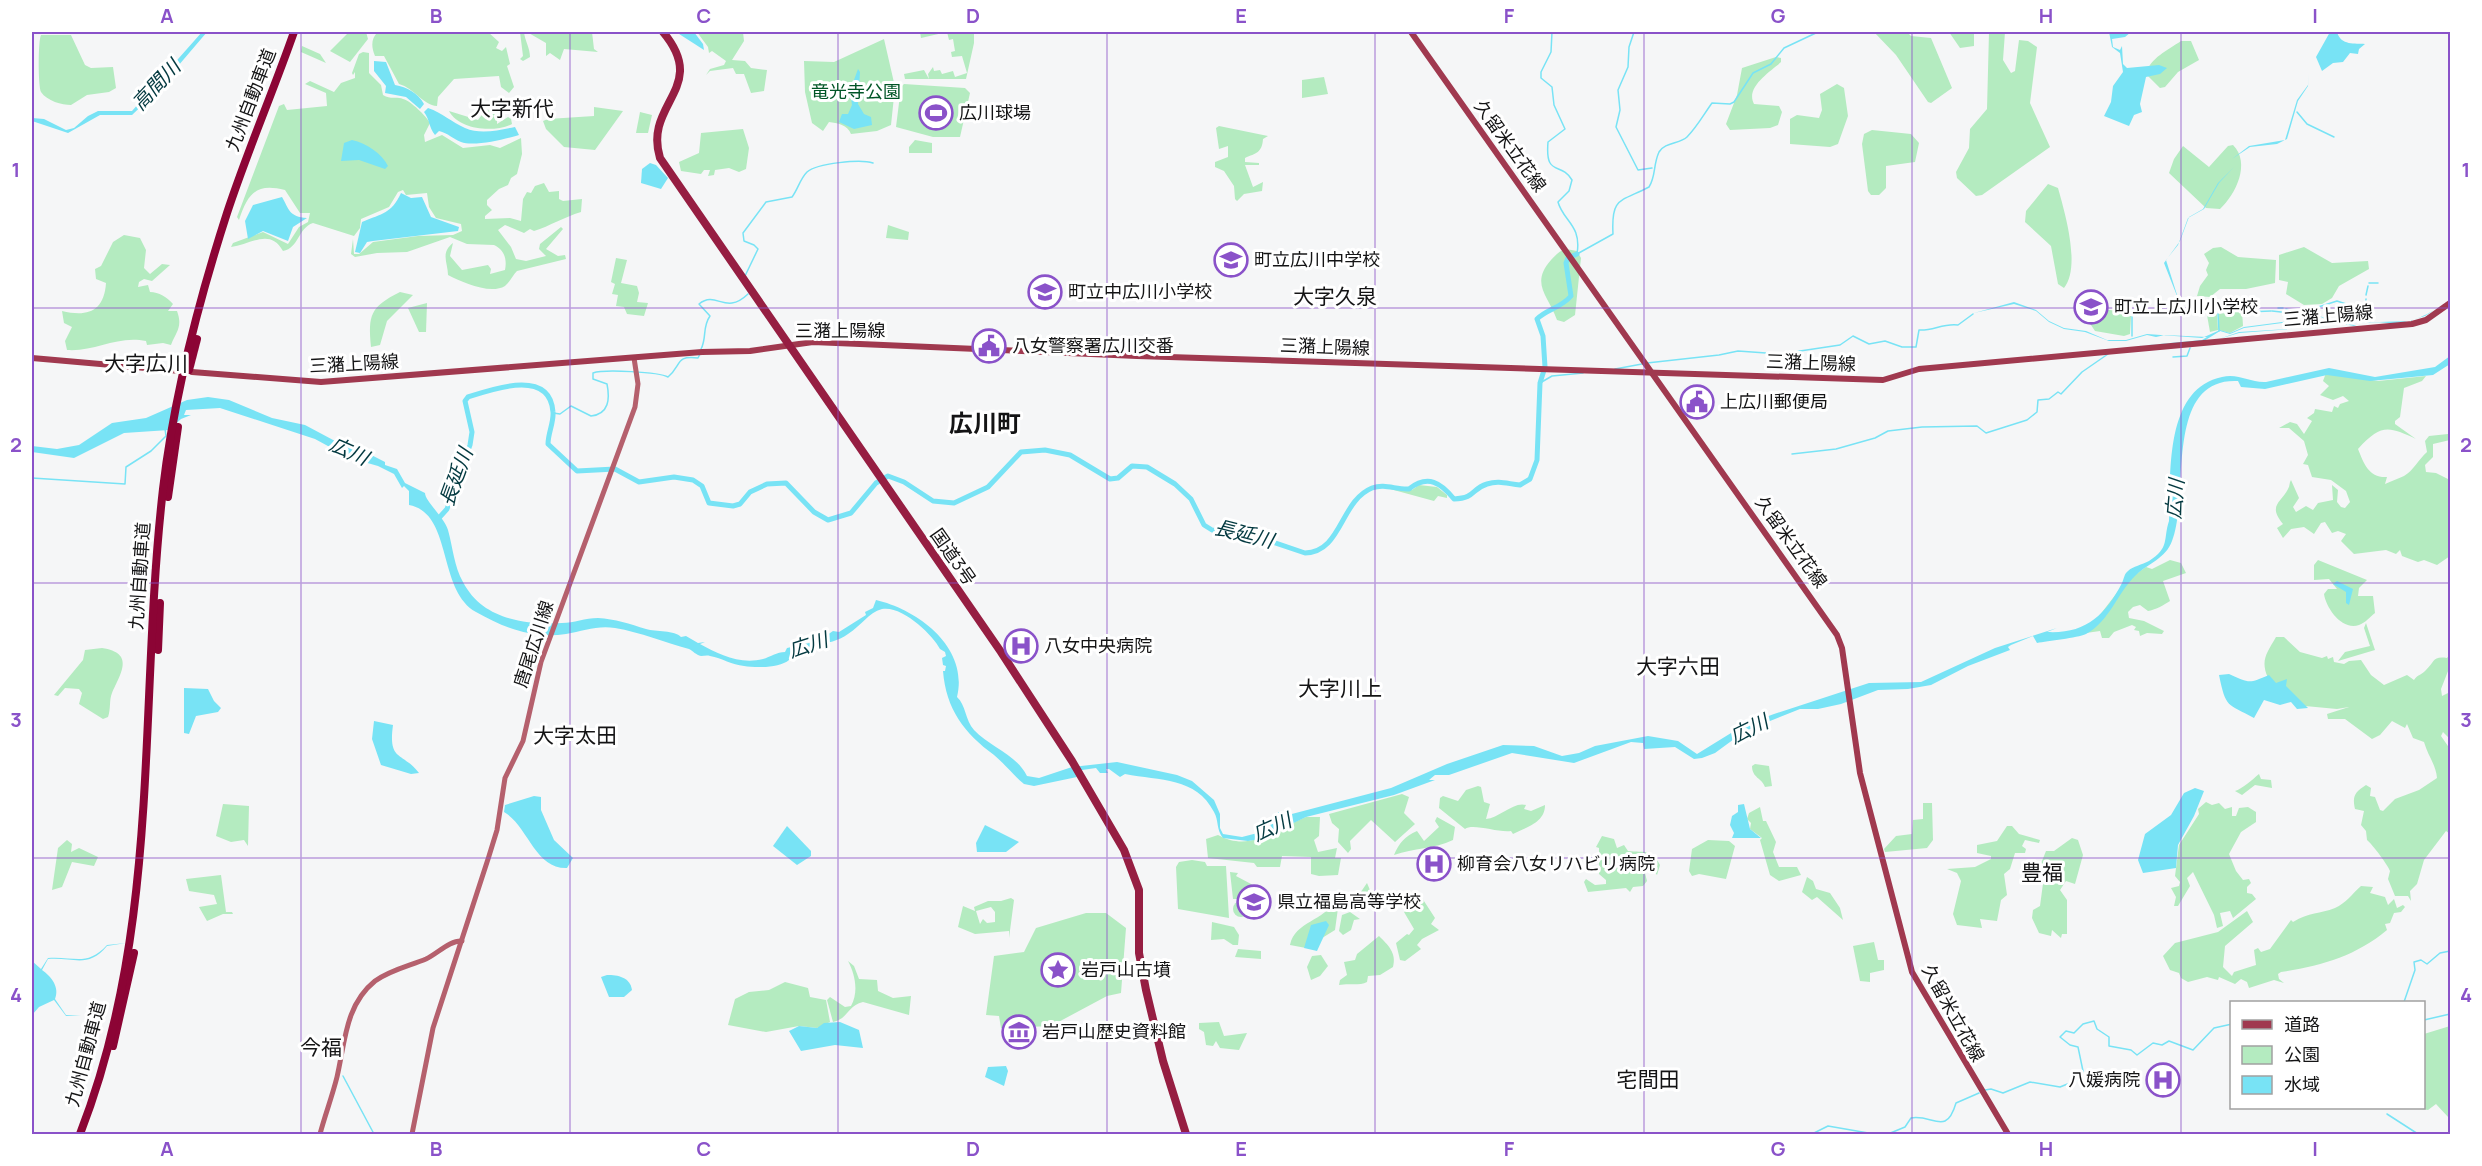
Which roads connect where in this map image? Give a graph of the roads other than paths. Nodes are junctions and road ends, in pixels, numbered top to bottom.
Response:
1 (293, 32) edge
2 (299, 32) edge
3 (663, 32) edge
4 (1411, 32) edge
5 (2451, 303) edge
6 (787, 345) junction
7 (32, 358) edge
8 (634, 358) junction
9 (180, 371) dead end
10 (192, 372) dead end
11 (1654, 372) junction
12 (182, 393) junction
13 (161, 544) junction
14 (462, 941) junction
15 (80, 1134) edge
16 (85, 1134) edge
17 (320, 1134) edge
18 (412, 1134) edge
19 (1186, 1134) edge
20 (2008, 1134) edge

1 - 12 highway, 九州自動車道
2 - 12 highway, 九州自動車道
3 - 6 highway, 国道3号
4 - 11 main road, 久留米立花線
5 - 11 main road, 三潴上陽線
6 - 8 main road, 三潴上陽線
6 - 11 main road, 三潴上陽線
6 - 19 highway, 国道3号
7 - 9 main road
8 - 10 main road, 三潴上陽線
8 - 14 main road, 唐尾広川線
11 - 20 main road, 久留米立花線
12 - 13 highway, 九州自動車道
13 - 15 highway, 九州自動車道
13 - 16 highway, 九州自動車道
14 - 17 main road
14 - 18 main road, 唐尾広川線

